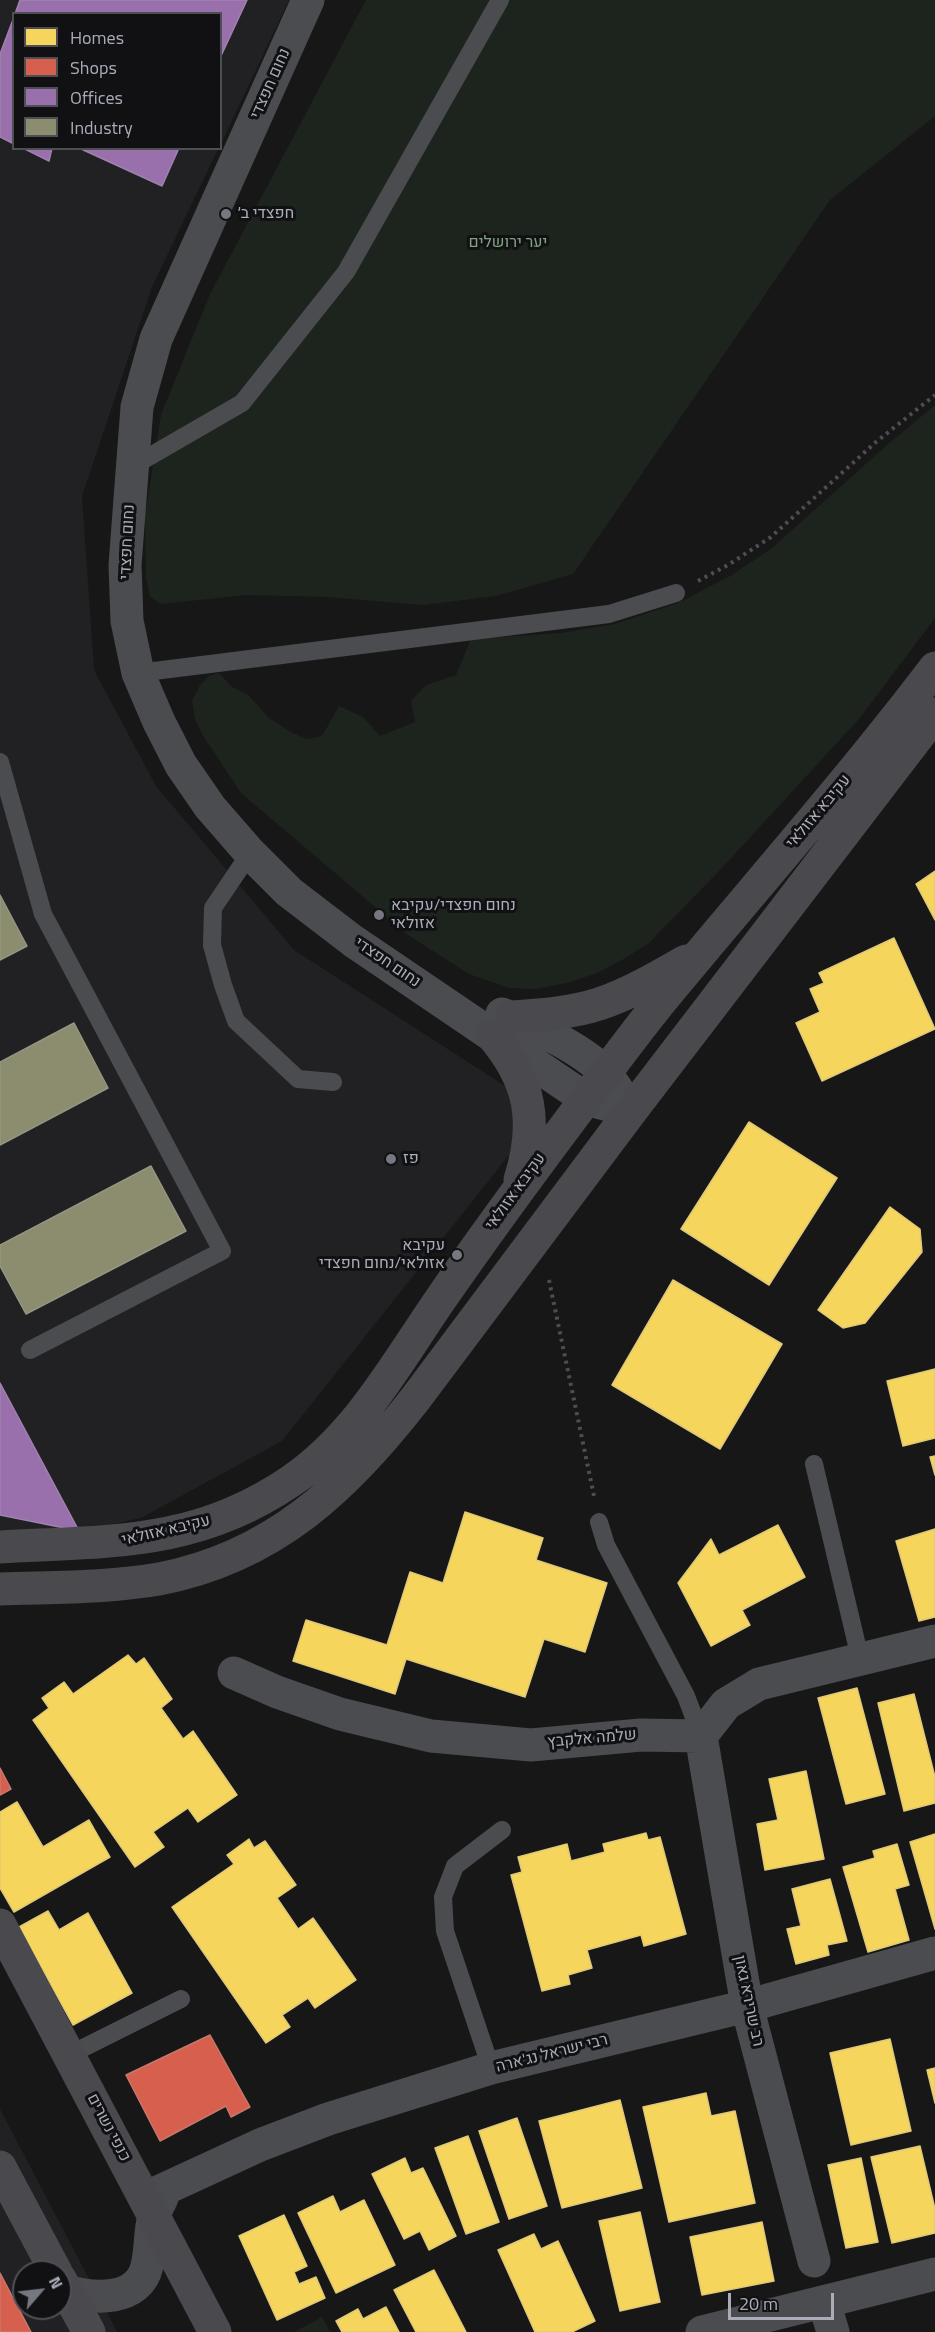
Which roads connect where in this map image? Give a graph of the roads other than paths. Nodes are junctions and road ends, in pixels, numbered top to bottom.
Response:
1 (308, 0) edge
2 (500, 0) edge
3 (133, 466) junction
4 (676, 593) road end
5 (935, 668) edge
6 (138, 673) junction
7 (935, 714) edge
8 (0, 762) edge
9 (250, 853) junction
10 (704, 952) junction
11 (502, 1026) junction
12 (333, 1082) dead end
13 (596, 1086) junction
14 (631, 1111) junction
15 (516, 1193) junction
16 (30, 1350) dead end
17 (814, 1464) dead end
18 (599, 1522) road end
19 (0, 1547) edge
20 (0, 1589) edge
21 (935, 1641) edge
22 (860, 1658) junction
23 (234, 1673) dead end
24 (701, 1736) junction
25 (502, 1830) dead end
26 (0, 1925) edge
27 (935, 1953) edge
28 (181, 1999) dead end
29 (747, 2006) junction
30 (69, 2055) junction
31 (491, 2068) junction
32 (0, 2167) edge
33 (150, 2207) junction
34 (50, 2260) edge
35 (814, 2261) dead end
36 (935, 2274) edge
37 (72, 2288) edge
38 (72, 2301) edge
39 (829, 2317) edge
40 (89, 2332) edge
41 (215, 2332) edge
42 (702, 2332) edge

1 - 3 street, נחום חפצדי
2 - 3 lane
3 - 6 street, נחום חפצדי
4 - 6 lane
5 - 10 street, עקיבא אזולאי
6 - 9 street, נחום חפצדי
7 - 14 street, עקיבא אזולאי
8 - 16 lane
9 - 11 street, נחום חפצדי
9 - 12 lane
10 - 11 street
10 - 13 street, עקיבא אזולאי
11 - 13 street, נחום חפצדי
11 - 15 street
13 - 14 street, נחום חפצדי
13 - 15 street, עקיבא אזולאי
14 - 20 street, עקיבא אזולאי
15 - 19 street, עקיבא אזולאי
17 - 22 lane
18 - 24 lane
21 - 22 street
22 - 24 street
23 - 24 street, שלמה אלקבץ
24 - 29 street, רב שרירא גאון
25 - 31 lane
26 - 30 street, כנפי נשרים
27 - 29 street, רבי ישראל נג'ארה
28 - 30 lane
29 - 31 street, רבי ישראל נג'ארה
29 - 35 street, רב שרירא גאון
30 - 33 street, כנפי נשרים
31 - 33 street, רבי ישראל נג'ארה
32 - 34 street
33 - 37 street, רבי ישראל נג'ארה
33 - 41 street, כנפי נשרים
36 - 39 street
38 - 40 street
39 - 42 street

